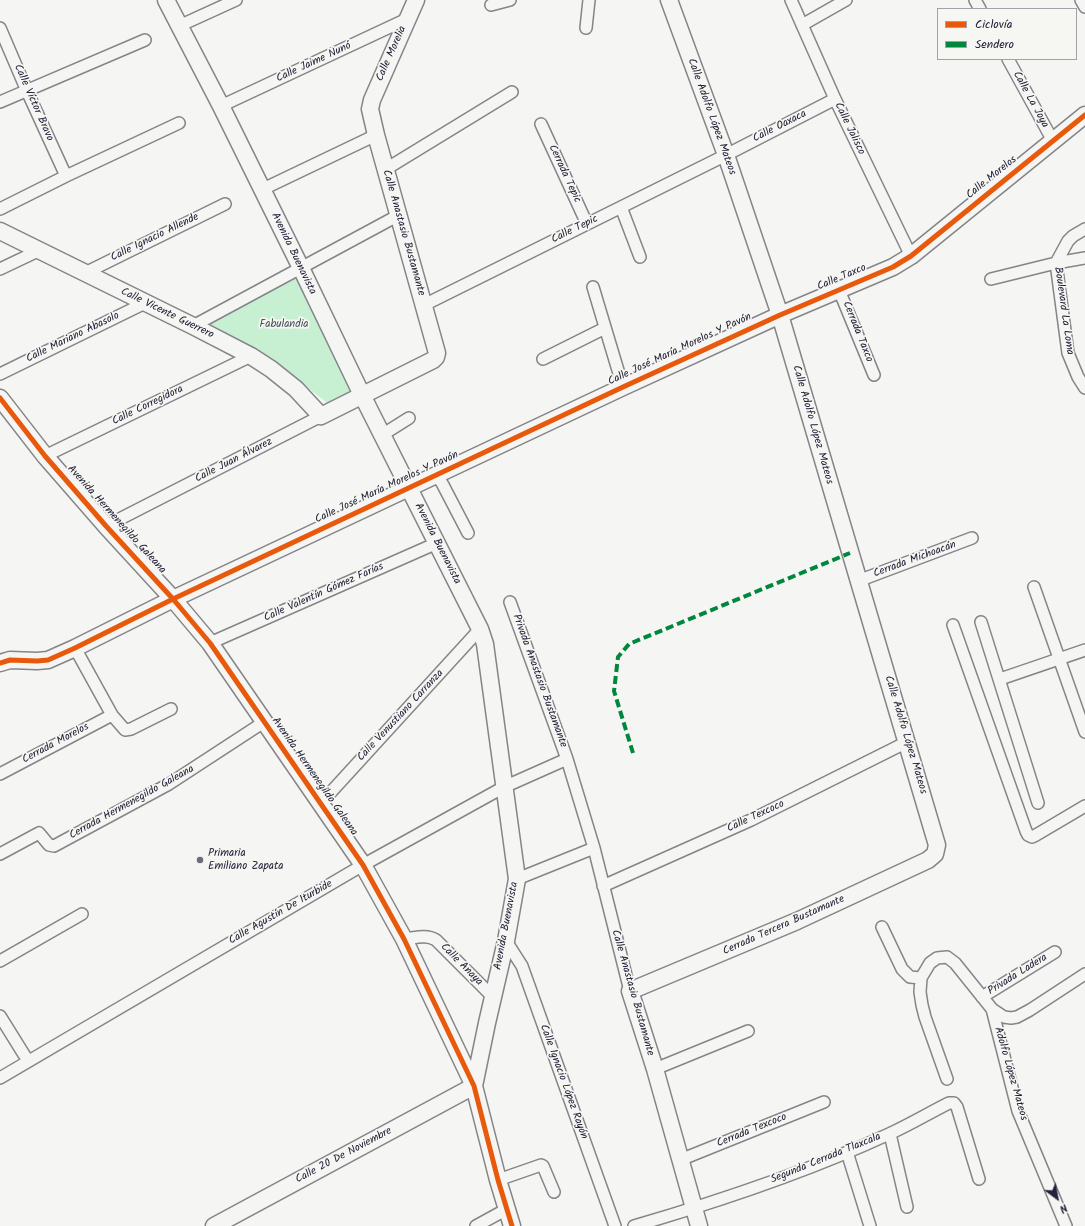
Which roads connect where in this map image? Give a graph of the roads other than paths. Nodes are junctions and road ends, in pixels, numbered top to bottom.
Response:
1 (166, 0) edge
2 (236, 0) edge
3 (416, 0) edge
4 (510, 0) edge
5 (589, 0) edge
6 (669, 0) edge
7 (791, 0) edge
8 (846, 0) edge
9 (1081, 0) edge
10 (491, 5) dead end
11 (1085, 7) edge
12 (407, 19) junction
13 (802, 25) junction
14 (179, 26) junction
15 (0, 28) edge
16 (586, 28) dead end
17 (145, 40) dead end
18 (1009, 60) edge
19 (27, 91) junction
20 (512, 92) dead end
21 (835, 99) junction
22 (0, 102) edge
23 (221, 106) junction
24 (370, 109) joint
25 (1085, 115) edge
26 (179, 123) dead end
27 (541, 124) dead end
28 (376, 135) junction
29 (1053, 141) junction
30 (726, 155) junction
31 (386, 169) junction
32 (66, 176) junction
33 (261, 190) junction
34 (225, 204) dead end
35 (621, 207) junction
36 (0, 209) edge
37 (399, 215) junction
38 (587, 224) junction
39 (1085, 229) edge
40 (0, 231) edge
41 (40, 250) junction
42 (911, 256) junction
43 (640, 257) dead end
44 (1085, 258) edge
45 (1056, 263) junction
46 (301, 268) junction
47 (0, 269) edge
48 (85, 273) junction
49 (991, 279) dead end
50 (594, 287) dead end
51 (839, 290) junction
52 (145, 303) junction
53 (424, 306) junction
54 (780, 315) junction
55 (192, 326) junction
56 (605, 328) junction
57 (251, 356) junction
58 (542, 359) dead end
59 (0, 374) edge
60 (874, 375) dead end
61 (1081, 375) edge
62 (623, 387) junction
63 (1085, 388) edge
64 (362, 395) junction
65 (0, 398) edge
66 (322, 416) junction
67 (409, 418) dead end
68 (382, 435) junction
69 (45, 456) junction
70 (437, 475) junction
71 (409, 489) junction
72 (106, 526) junction
73 (468, 533) dead end
74 (972, 538) dead end
75 (437, 543) junction
76 (858, 581) junction
77 (1034, 587) dead end
78 (173, 599) junction
79 (510, 602) dead end
80 (981, 622) dead end
81 (953, 625) dead end
82 (480, 629) junction
83 (210, 643) junction
84 (75, 648) junction
85 (1085, 650) edge
86 (1059, 659) junction
87 (0, 663) edge
88 (1000, 679) junction
89 (171, 709) dead end
90 (112, 714) junction
91 (264, 722) junction
92 (1085, 732) edge
93 (907, 742) junction
94 (567, 760) junction
95 (0, 774) edge
96 (504, 787) junction
97 (321, 803) junction
98 (1038, 803) dead end
99 (1085, 806) edge
100 (594, 848) junction
101 (0, 854) edge
102 (935, 854) joint
103 (363, 865) junction
104 (517, 880) junction
105 (603, 886) junction
106 (82, 914) dead end
107 (882, 927) dead end
108 (404, 939) junction
109 (506, 941) junction
110 (1054, 952) dead end
111 (0, 961) edge
112 (1085, 974) edge
113 (921, 978) junction
114 (630, 991) junction
115 (493, 997) junction
116 (982, 997) junction
117 (992, 1009) junction
118 (0, 1016) edge
119 (748, 1031) dead end
120 (28, 1061) junction
121 (654, 1069) junction
122 (0, 1078) edge
123 (947, 1079) dead end
124 (474, 1086) junction
125 (824, 1102) dead end
126 (890, 1134) junction
127 (847, 1152) junction
128 (680, 1160) junction
129 (979, 1179) dead end
130 (498, 1180) junction
131 (554, 1192) dead end
132 (907, 1207) dead end
133 (694, 1208) junction
134 (507, 1209) junction
135 (214, 1226) edge
136 (476, 1226) edge
137 (512, 1226) edge
138 (615, 1226) edge
139 (634, 1226) edge
140 (700, 1226) edge
141 (870, 1226) edge
142 (1066, 1226) edge

1 - 14 main road, Avenida Buenavista
2 - 14 street
3 - 12 main road, Calle Morelia
4 - 10 street
5 - 16 street
6 - 30 main road, Calle Adolfo López Mateos
7 - 13 street, Calle Jalisco
8 - 13 street
9 - 11 street
12 - 23 street, Calle Jaime Nunó
12 - 24 main road, Calle Morelia
13 - 21 street, Calle Jalisco
14 - 23 main road, Avenida Buenavista
15 - 19 street, Calle Víctor Bravo
17 - 19 street
18 - 29 street, Calle La Joya
19 - 22 street
19 - 32 street, Calle Víctor Bravo
20 - 31 street
21 - 30 street, Calle Oaxaca
21 - 42 street, Calle Jalisco
23 - 33 main road, Avenida Buenavista
24 - 28 main road, Calle Anastasio Bustamante
25 - 29 main road, Calle Morelos
26 - 32 street
27 - 38 street, Cerrada Tepic
28 - 31 main road, Calle Anastasio Bustamante
28 - 33 street
29 - 42 main road, Calle Morelos
30 - 35 street, Calle Tepic
30 - 54 main road, Calle Adolfo López Mateos
31 - 37 main road, Calle Anastasio Bustamante
32 - 36 street
33 - 46 main road, Avenida Buenavista
34 - 48 street, Calle Ignacio Allende
35 - 38 street, Calle Tepic
35 - 43 street
37 - 46 street
37 - 53 main road, Calle Anastasio Bustamante
38 - 53 street, Calle Tepic
39 - 45 street, Boulevard La Loma
40 - 41 main road, Calle Vicente Guerrero
41 - 47 street
41 - 48 main road, Calle Vicente Guerrero
42 - 51 main road, Calle Taxco
44 - 45 street
45 - 49 street
45 - 61 street, Boulevard La Loma
46 - 55 street
46 - 64 main road, Avenida Buenavista
48 - 52 main road, Calle Vicente Guerrero
50 - 56 street
51 - 54 main road, Calle Taxco
51 - 60 street, Cerrada Taxco
52 - 55 main road, Calle Vicente Guerrero
52 - 59 street, Calle Mariano Abasolo
53 - 64 main road, Calle Anastasio Bustamante
54 - 62 main road, Calle José María Morelos Y Pavón
54 - 76 main road, Calle Adolfo López Mateos
55 - 57 main road, Calle Vicente Guerrero
56 - 58 street
56 - 62 street
57 - 66 main road, Calle Vicente Guerrero
57 - 69 street, Calle Corregidora
61 - 63 street, Boulevard La Loma
62 - 70 main road, Calle José María Morelos Y Pavón
64 - 66 main road, Calle Juan Álvarez
64 - 68 main road, Avenida Buenavista
65 - 69 main road, Avenida Hermenegildo Galeana
66 - 72 street, Calle Juan Álvarez
67 - 68 street
68 - 71 main road, Avenida Buenavista
69 - 72 main road, Avenida Hermenegildo Galeana
70 - 71 main road, Calle José María Morelos Y Pavón
70 - 73 street
71 - 75 main road, Avenida Buenavista
71 - 78 main road, Calle José María Morelos Y Pavón
72 - 78 main road, Avenida Hermenegildo Galeana
74 - 76 street, Cerrada Michoacán
75 - 82 main road, Avenida Buenavista
75 - 83 street, Calle Valentín Gómez Farías
76 - 93 main road, Calle Adolfo López Mateos
77 - 86 street
78 - 83 main road, Avenida Hermenegildo Galeana
78 - 84 main road, Calle José María Morelos Y Pavón
79 - 94 street, Privada Anastasio Bustamante
80 - 88 street
81 - 99 street
82 - 96 main road, Avenida Buenavista
82 - 97 street, Calle Venustiano Carranza
83 - 91 main road, Avenida Hermenegildo Galeana
84 - 87 main road, Calle José María Morelos Y Pavón
84 - 90 street
85 - 86 street
86 - 88 street
86 - 92 street
88 - 98 street
89 - 90 street
90 - 95 street, Cerrada Morelos
91 - 97 main road, Avenida Hermenegildo Galeana
91 - 101 street, Cerrada Hermenegildo Galeana
93 - 102 main road, Calle Adolfo López Mateos
93 - 105 street, Calle Texcoco
94 - 96 street, Calle Agustín De Iturbide
94 - 100 street, Calle Anastasio Bustamante
96 - 103 street, Calle Agustín De Iturbide
96 - 104 main road, Avenida Buenavista
97 - 103 main road, Avenida Hermenegildo Galeana
100 - 104 street
100 - 105 street, Calle Anastasio Bustamante
102 - 114 main road, Cerrada Tercera Bustamante
103 - 108 main road, Avenida Hermenegildo Galeana
103 - 120 street, Calle Agustín De Iturbide
104 - 109 main road, Avenida Buenavista
105 - 114 street, Calle Anastasio Bustamante
106 - 111 street
107 - 113 street
108 - 115 street, Calle Anaya
108 - 124 main road, Avenida Hermenegildo Galeana
109 - 115 main road, Avenida Buenavista
109 - 138 street, Calle Ignacio López Rayón
110 - 116 street, Privada Ladera
112 - 117 street
113 - 116 street
113 - 123 street
114 - 121 main road, Calle Anastasio Bustamante
115 - 124 main road, Avenida Buenavista
116 - 117 street
117 - 142 street, Adolfo López Mateos
118 - 120 street
119 - 121 street
120 - 122 street, Calle Agustín De Iturbide
121 - 128 main road, Calle Anastasio Bustamante
124 - 130 main road, Avenida Hermenegildo Galeana
124 - 135 main road, Calle 20 De Noviembre
125 - 128 street, Cerrada Texcoco
126 - 127 street, Segunda Cerrada Tlaxcala
126 - 129 street, Segunda Cerrada Tlaxcala
126 - 132 street
127 - 133 street, Segunda Cerrada Tlaxcala
127 - 141 street
128 - 133 main road, Calle Anastasio Bustamante
130 - 131 street
130 - 134 main road, Avenida Hermenegildo Galeana
133 - 139 street, Segunda Cerrada Tlaxcala
133 - 140 main road, Calle Anastasio Bustamante
134 - 136 street
134 - 137 main road, Avenida Hermenegildo Galeana

